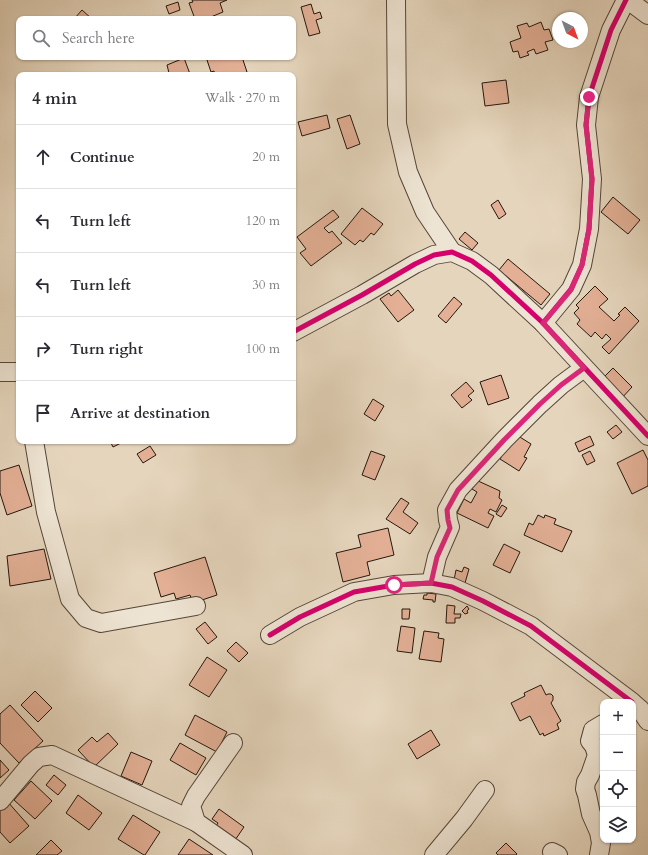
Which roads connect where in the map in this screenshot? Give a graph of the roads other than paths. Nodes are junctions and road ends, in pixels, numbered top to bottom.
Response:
1 (396, 0) edge
2 (627, 0) edge
3 (648, 16) edge
4 (452, 252) junction
5 (543, 323) junction
6 (296, 330) edge
7 (584, 368) junction
8 (0, 372) edge
9 (16, 372) edge
10 (648, 436) edge
11 (35, 444) edge
12 (431, 583) junction
13 (196, 606) dead end
14 (270, 635) dead end
15 (626, 699) edge
16 (636, 706) edge
17 (648, 721) edge
18 (600, 726) edge
19 (233, 742) dead end
20 (485, 790) dead end
21 (0, 801) edge
22 (196, 822) junction
23 (243, 855) edge
24 (434, 855) edge
25 (599, 855) edge

1 - 4 street
2 - 3 street
2 - 5 street
4 - 5 street
4 - 6 street
5 - 7 street
7 - 10 street
7 - 12 street
8 - 9 street
11 - 13 street
12 - 14 street
12 - 15 street
16 - 17 street
18 - 25 street
19 - 22 street
20 - 24 street
21 - 22 street
22 - 23 street

